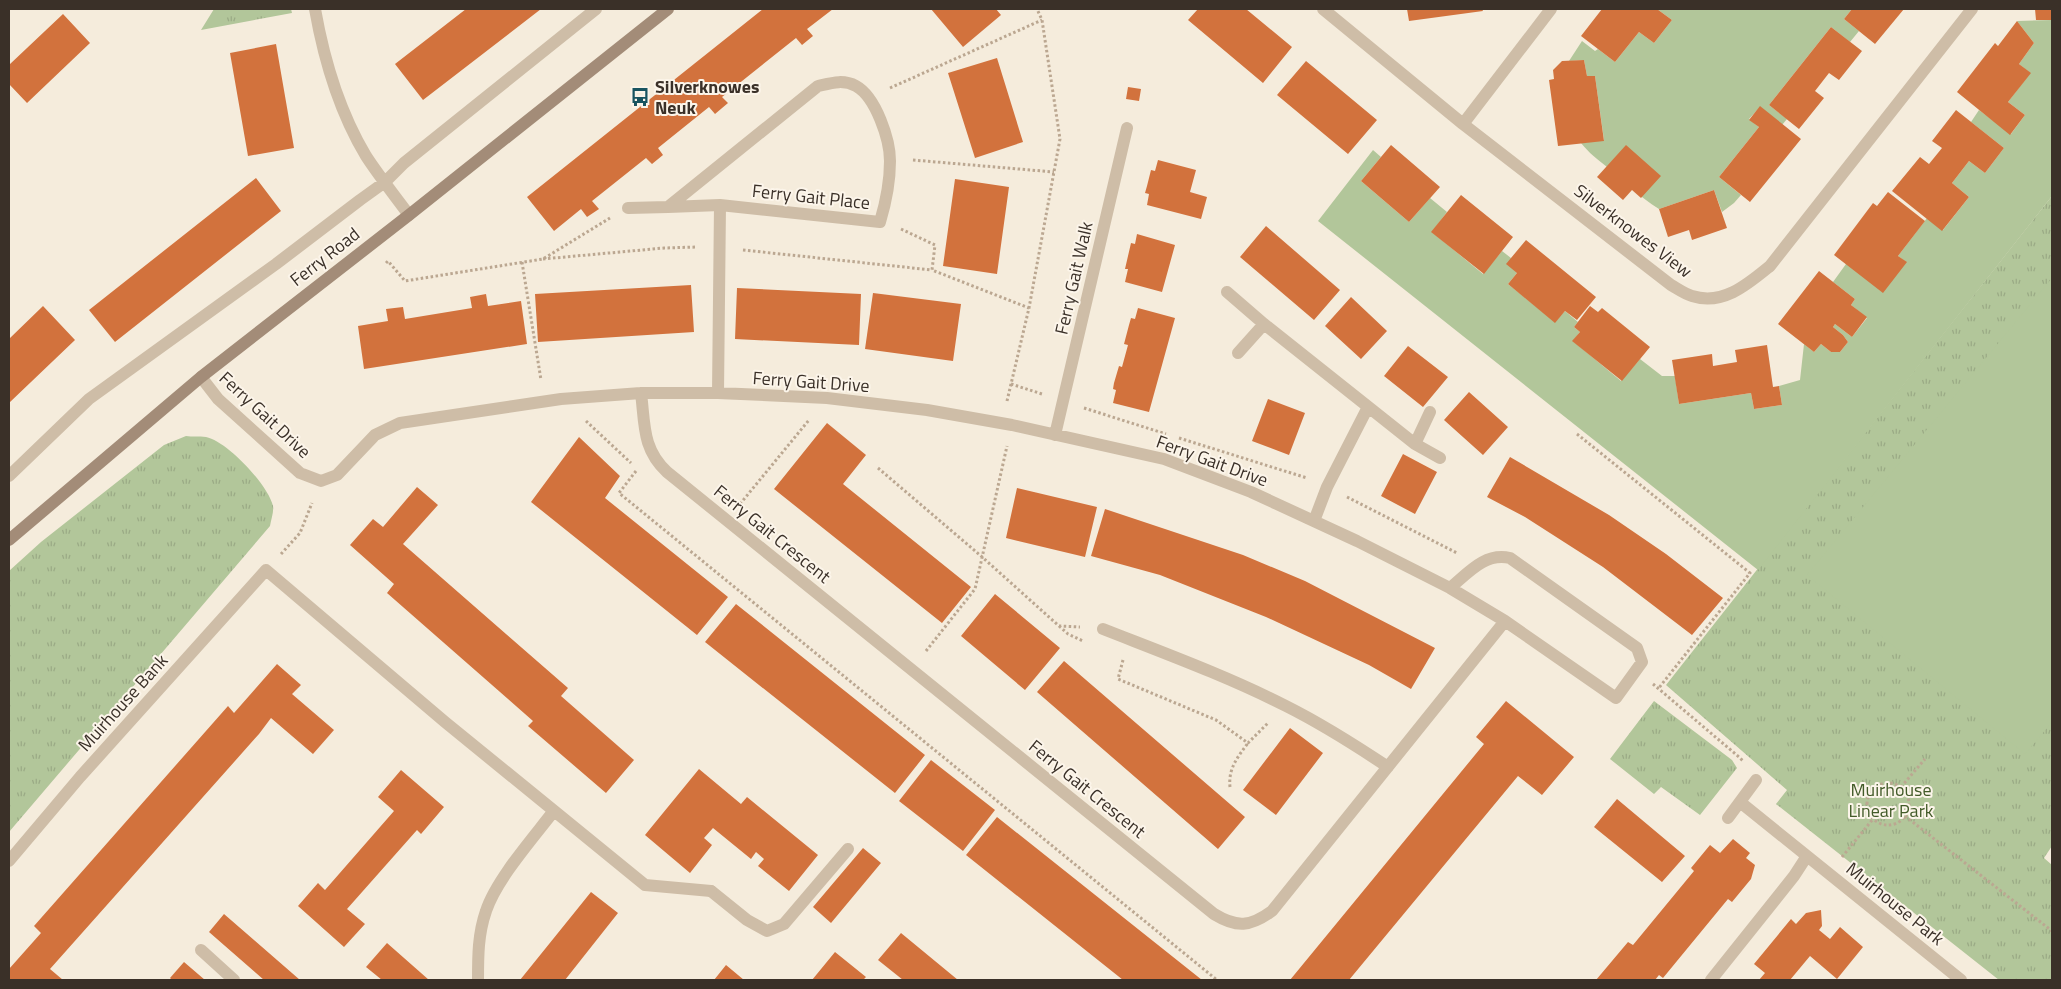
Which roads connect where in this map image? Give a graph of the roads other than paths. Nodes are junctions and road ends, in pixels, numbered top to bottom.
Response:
1 (315, 9) edge
2 (596, 9) edge
3 (668, 9) edge
4 (1323, 9) edge
5 (1551, 9) edge
6 (1972, 9) edge
7 (1463, 124) junction
8 (1127, 128) dead end
9 (385, 182) junction
10 (720, 205) junction
11 (668, 207) junction
12 (628, 208) road end
13 (409, 215) junction
14 (1227, 292) dead end
15 (1264, 324) junction
16 (1238, 353) dead end
17 (201, 377) junction
18 (642, 393) junction
19 (718, 393) junction
20 (1368, 407) junction
21 (1430, 412) dead end
22 (1055, 435) junction
23 (1415, 444) junction
24 (1440, 458) dead end
25 (9, 476) edge
26 (1314, 521) junction
27 (9, 540) edge
28 (1450, 588) junction
29 (1505, 622) junction
30 (1103, 629) road end
31 (1388, 766) junction
32 (1756, 780) dead end
33 (1740, 802) junction
34 (554, 812) junction
35 (1728, 818) dead end
36 (848, 850) dead end
37 (1807, 856) junction
38 (9, 861) edge
39 (201, 950) dead end
40 (234, 980) edge
41 (478, 980) edge
42 (1711, 980) edge
43 (1962, 980) edge

1 - 9 street
2 - 9 street, Ferry Road
3 - 13 main road, Ferry Road
4 - 7 street, Silverknowes View
5 - 7 street
6 - 7 street, Silverknowes View
8 - 22 street, Ferry Gait Walk
9 - 13 street
9 - 25 street, Ferry Road
10 - 11 street, Ferry Gait Place
10 - 11 street, Ferry Gait Place
10 - 19 street
11 - 12 street, Ferry Gait Place
13 - 17 main road, Ferry Road
14 - 15 street
15 - 16 street
15 - 20 street
17 - 18 street, Ferry Gait Drive
17 - 27 main road, Ferry Road
18 - 19 street, Ferry Gait Drive
18 - 31 street, Ferry Gait Crescent
19 - 22 street, Ferry Gait Drive
20 - 23 street
20 - 26 street
21 - 23 street
22 - 26 street, Ferry Gait Drive
23 - 24 street
26 - 28 street, Ferry Gait Drive
28 - 29 street, Ferry Gait Drive
28 - 29 street, Ferry Gait Drive
29 - 31 street, Ferry Gait Crescent
30 - 31 street
32 - 33 street
33 - 35 street
33 - 37 street, Muirhouse Park
34 - 36 street
34 - 38 street, Muirhouse Bank
34 - 41 street
37 - 42 street
37 - 43 street, Muirhouse Park
39 - 40 street

